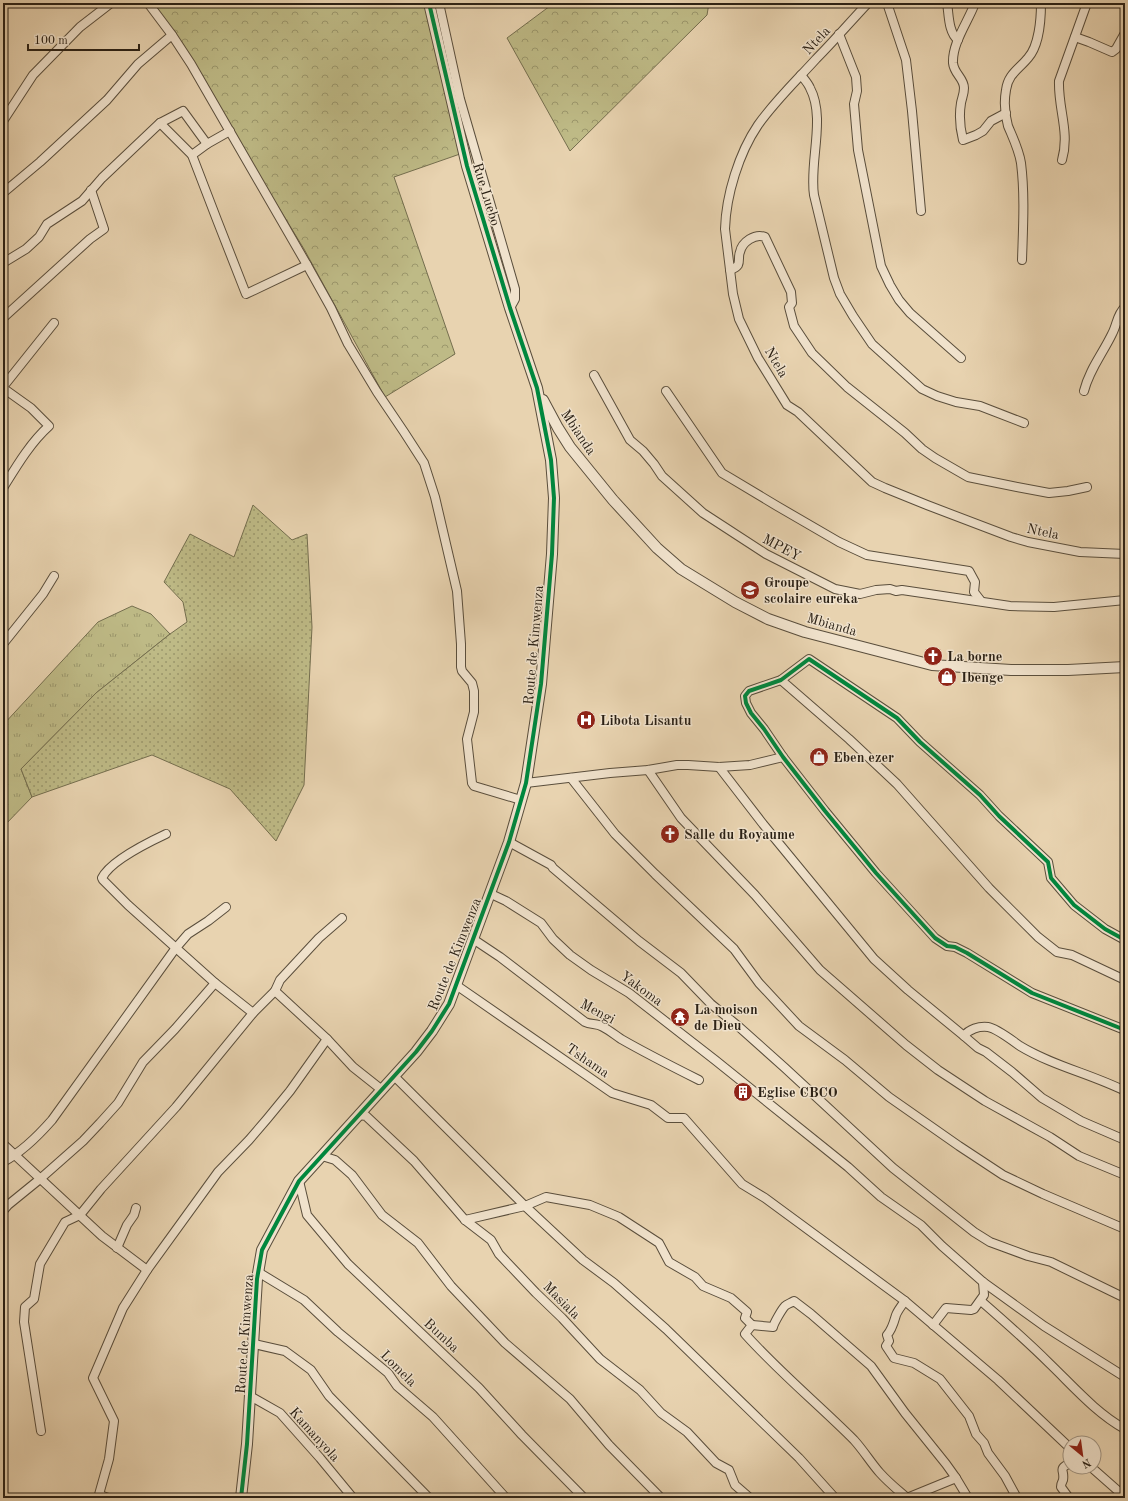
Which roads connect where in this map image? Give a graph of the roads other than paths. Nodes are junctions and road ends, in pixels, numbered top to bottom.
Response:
1 (111, 3) edge
2 (148, 3) edge
3 (429, 3) edge
4 (439, 3) edge
5 (868, 3) edge
6 (887, 3) edge
7 (947, 3) edge
8 (976, 3) edge
9 (1042, 3) edge
10 (1087, 3) edge
11 (839, 34) junction
12 (1125, 34) edge
13 (172, 35) junction
14 (1075, 37) junction
15 (958, 40) junction
16 (801, 75) junction
17 (1006, 113) junction
18 (3, 122) edge
19 (160, 124) junction
20 (230, 131) junction
21 (207, 144) junction
22 (192, 155) junction
23 (1062, 160) dead end
24 (92, 190) junction
25 (3, 193) edge
26 (921, 211) dead end
27 (1022, 260) dead end
28 (3, 263) edge
29 (307, 265) junction
30 (730, 270) junction
31 (1125, 306) edge
32 (510, 308) junction
33 (3, 318) edge
34 (54, 324) dead end
35 (961, 358) dead end
36 (594, 375) dead end
37 (3, 387) edge
38 (537, 388) junction
39 (1084, 391) dead end
40 (666, 392) dead end
41 (1024, 423) dead end
42 (1087, 487) dead end
43 (3, 488) edge
44 (1125, 554) edge
45 (54, 576) dead end
46 (1125, 600) edge
47 (981, 601) junction
48 (3, 644) edge
49 (1125, 667) edge
50 (781, 680) junction
51 (783, 757) junction
52 (719, 767) junction
53 (648, 770) junction
54 (571, 778) junction
55 (526, 783) junction
56 (521, 800) junction
57 (166, 834) dead end
58 (509, 842) junction
59 (491, 894) junction
60 (226, 907) dead end
61 (342, 918) dead end
62 (473, 939) junction
63 (1125, 940) edge
64 (175, 949) junction
65 (1125, 980) edge
66 (215, 983) junction
67 (456, 985) junction
68 (275, 991) junction
69 (253, 1013) junction
70 (1125, 1030) edge
71 (964, 1036) junction
72 (327, 1039) junction
73 (395, 1077) junction
74 (699, 1080) dead end
75 (382, 1090) junction
76 (1125, 1091) edge
77 (359, 1115) junction
78 (1125, 1140) edge
79 (3, 1144) edge
80 (15, 1156) junction
81 (322, 1156) junction
82 (3, 1162) edge
83 (1125, 1175) edge
84 (40, 1179) junction
85 (299, 1181) junction
86 (525, 1206) junction
87 (136, 1208) dead end
88 (3, 1211) edge
89 (80, 1215) junction
90 (465, 1220) junction
91 (1125, 1229) edge
92 (117, 1248) junction
93 (146, 1270) junction
94 (258, 1272) junction
95 (983, 1282) junction
96 (1125, 1298) edge
97 (905, 1301) junction
98 (981, 1301) junction
99 (752, 1325) junction
100 (933, 1325) junction
101 (254, 1344) junction
102 (1125, 1377) edge
103 (250, 1396) junction
104 (1125, 1429) edge
105 (41, 1431) dead end
106 (1062, 1440) edge
107 (1062, 1475) edge
108 (1100, 1475) edge
109 (956, 1478) junction
110 (102, 1497) edge
111 (1125, 1497) edge
112 (241, 1498) edge
113 (353, 1498) edge
114 (429, 1498) edge
115 (506, 1498) edge
116 (584, 1498) edge
117 (661, 1498) edge
118 (750, 1498) edge
119 (835, 1498) edge
120 (907, 1498) edge
121 (968, 1498) edge
122 (1017, 1498) edge
123 (1069, 1498) edge

1 - 18 street
2 - 13 street
3 - 32 street, Rue Luebo
4 - 32 street
5 - 11 street, Ntela
6 - 26 street
7 - 15 street
8 - 15 street
9 - 17 street
10 - 14 street
11 - 16 street, Ntela
11 - 35 street
12 - 14 street
13 - 20 street
13 - 25 street
14 - 23 street
15 - 17 street
16 - 30 street, Ntela
16 - 41 street
17 - 27 street
19 - 21 street
19 - 22 street
19 - 24 street
20 - 21 street
20 - 29 street
21 - 22 street
22 - 29 street
24 - 28 street
24 - 33 street
29 - 56 street
30 - 42 street
30 - 44 street, Ntela
31 - 39 street
32 - 38 street, Rue Luebo
34 - 37 street
36 - 47 street, MPEY
37 - 43 street
38 - 49 street, Mbianda
38 - 55 street, Route de Kimwenza
40 - 47 street
45 - 48 street
46 - 47 street, MPEY
50 - 51 street
50 - 63 street
50 - 65 street
51 - 52 street
51 - 70 street
52 - 53 street
52 - 71 street
53 - 54 street
53 - 83 street
54 - 55 street
54 - 91 street
55 - 56 street, Route de Kimwenza
56 - 58 street, Route de Kimwenza
57 - 64 street
58 - 59 street, Route de Kimwenza
58 - 96 street
59 - 62 street, Route de Kimwenza
59 - 95 street, Yakoma
60 - 64 street
61 - 68 street
62 - 67 street, Route de Kimwenza
62 - 74 street, Mengi
64 - 66 street
64 - 80 street
66 - 69 street
66 - 84 street
67 - 73 street, Route de Kimwenza
67 - 97 street, Tshama
68 - 69 street
68 - 72 street
69 - 89 street
71 - 76 street
71 - 78 street
72 - 75 street
72 - 93 street
73 - 75 street, Route de Kimwenza
73 - 86 street
75 - 77 street, Route de Kimwenza
77 - 81 street, Route de Kimwenza
77 - 90 street, Masiala
79 - 80 street
80 - 82 street
80 - 84 street
81 - 85 street, Route de Kimwenza
81 - 117 street
84 - 88 street
84 - 89 street
85 - 94 street, Route de Kimwenza
85 - 116 street, Bumba
86 - 90 street
86 - 99 street
86 - 119 street
87 - 92 street
89 - 92 street
89 - 105 street
90 - 118 street, Masiala
92 - 93 street
93 - 110 street
94 - 101 street, Route de Kimwenza
94 - 115 street, Lomela
95 - 98 street
95 - 102 street, Yakoma
97 - 100 street, Tshama
97 - 122 street
98 - 100 street
98 - 104 street
99 - 109 street
99 - 120 street
100 - 106 street, Tshama
101 - 103 street, Route de Kimwenza
101 - 114 street
103 - 112 street, Route de Kimwenza
103 - 113 street, Kamanyola
107 - 123 street
108 - 111 street
109 - 120 street
109 - 121 street

